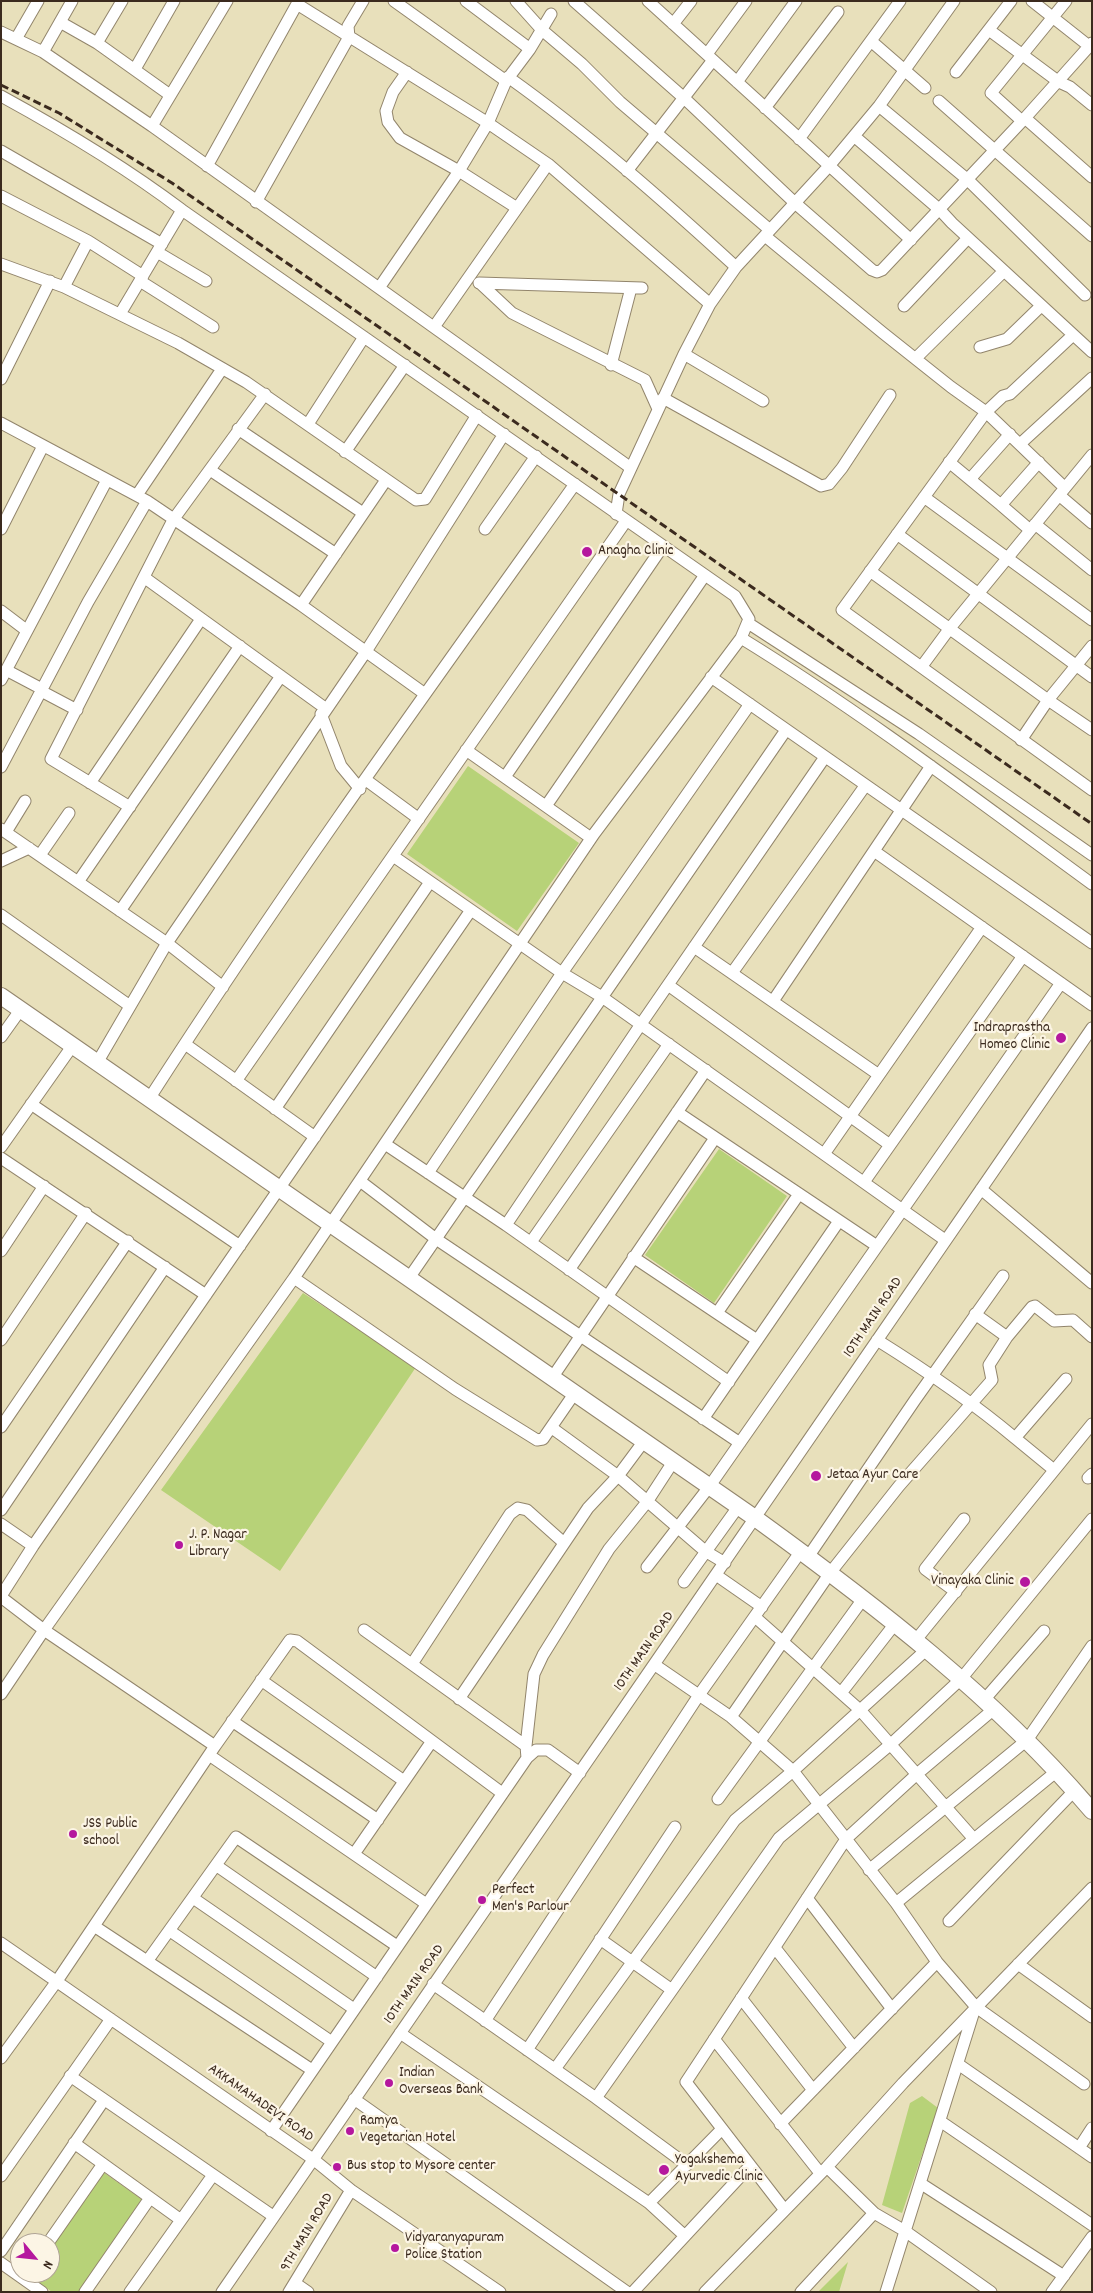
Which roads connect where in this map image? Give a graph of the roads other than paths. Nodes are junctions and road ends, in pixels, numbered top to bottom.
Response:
1 (38, 1) edge
2 (72, 1) edge
3 (122, 1) edge
4 (174, 1) edge
5 (227, 1) edge
6 (363, 1) edge
7 (394, 1) edge
8 (466, 1) edge
9 (516, 1) edge
10 (574, 1) edge
11 (691, 1) edge
12 (746, 1) edge
13 (796, 1) edge
14 (900, 1) edge
15 (954, 1) edge
16 (1011, 1) edge
17 (1032, 1) edge
18 (1066, 1) edge
19 (295, 2) edge
20 (654, 3) edge
21 (838, 12) dead end
22 (551, 14) dead end
23 (1053, 18) junction
24 (60, 22) junction
25 (674, 24) junction
26 (542, 30) junction
27 (989, 30) junction
28 (1, 32) edge
29 (349, 37) junction
30 (16, 39) junction
31 (871, 41) junction
32 (97, 43) junction
33 (1090, 45) edge
34 (530, 50) junction
35 (43, 52) junction
36 (1022, 56) junction
37 (710, 57) junction
38 (135, 69) junction
39 (905, 71) junction
40 (407, 72) junction
41 (956, 72) dead end
42 (507, 79) junction
43 (737, 82) junction
44 (1059, 82) junction
45 (925, 88) dead end
46 (170, 95) junction
47 (1, 96) edge
48 (684, 98) junction
49 (939, 100) dead end
50 (1092, 105) edge
51 (879, 106) junction
52 (766, 108) junction
53 (1024, 120) junction
54 (488, 123) junction
55 (152, 126) junction
56 (656, 134) junction
57 (854, 136) junction
58 (799, 139) junction
59 (1, 151) edge
60 (995, 151) junction
61 (548, 164) junction
62 (207, 166) junction
63 (829, 166) junction
64 (459, 171) junction
65 (627, 171) junction
66 (1092, 177) edge
67 (968, 180) junction
68 (1, 196) edge
69 (256, 202) junction
70 (795, 203) junction
71 (517, 208) junction
72 (182, 210) junction
73 (940, 210) junction
74 (767, 233) junction
75 (1092, 236) edge
76 (968, 238) junction
77 (911, 240) junction
78 (88, 241) junction
79 (159, 248) junction
80 (1, 264) edge
81 (736, 267) junction
82 (1004, 271) junction
83 (468, 276) junction
84 (141, 278) junction
85 (206, 281) dead end
86 (50, 282) junction
87 (481, 284) junction
88 (64, 287) junction
89 (379, 288) junction
90 (1085, 295) dead end
91 (710, 304) junction
92 (904, 306) dead end
93 (1041, 306) junction
94 (120, 314) junction
95 (213, 327) dead end
96 (434, 327) junction
97 (1073, 335) junction
98 (364, 337) junction
99 (980, 347) dead end
100 (1092, 352) edge
101 (684, 354) junction
102 (916, 358) junction
103 (405, 365) junction
104 (611, 365) junction
105 (222, 369) junction
106 (1092, 378) edge
107 (1, 379) edge
108 (265, 394) junction
109 (890, 395) dead end
110 (663, 398) junction
111 (762, 401) dead end
112 (658, 409) junction
113 (986, 412) junction
114 (477, 415) junction
115 (1, 423) edge
116 (308, 424) junction
117 (238, 429) junction
118 (504, 434) junction
119 (1010, 434) junction
120 (1020, 444) junction
121 (43, 446) junction
122 (345, 452) junction
123 (536, 456) junction
124 (1090, 461) edge
125 (949, 462) junction
126 (1039, 462) junction
127 (631, 468) junction
128 (210, 470) junction
129 (971, 478) junction
130 (107, 480) junction
131 (386, 480) junction
132 (575, 484) junction
133 (1062, 492) junction
134 (924, 497) junction
135 (142, 498) junction
136 (1001, 505) junction
137 (363, 513) junction
138 (621, 517) junction
139 (173, 520) junction
140 (1092, 523) edge
141 (1032, 528) junction
142 (1, 529) edge
143 (486, 529) dead end
144 (897, 534) junction
145 (664, 546) junction
146 (336, 554) junction
147 (1007, 558) junction
148 (870, 570) junction
149 (1092, 570) edge
150 (705, 575) junction
151 (145, 578) junction
152 (978, 594) junction
153 (301, 605) junction
154 (1, 611) edge
155 (201, 619) junction
156 (1092, 620) edge
157 (748, 623) junction
158 (950, 628) junction
159 (26, 630) junction
160 (741, 638) junction
161 (240, 646) junction
162 (1092, 646) edge
163 (365, 652) junction
164 (922, 666) junction
165 (1076, 666) junction
166 (4, 675) edge
167 (281, 676) junction
168 (711, 677) junction
169 (1092, 677) edge
170 (42, 690) junction
171 (425, 694) junction
172 (1048, 700) junction
173 (750, 704) junction
174 (76, 710) junction
175 (323, 711) junction
176 (786, 730) junction
177 (1092, 730) edge
178 (1021, 740) junction
179 (466, 750) junction
180 (825, 757) junction
181 (931, 766) junction
182 (1, 767) edge
183 (505, 776) junction
184 (90, 782) junction
185 (363, 785) junction
186 (865, 786) junction
187 (1092, 790) edge
188 (25, 801) dead end
189 (546, 806) junction
190 (130, 807) junction
191 (900, 810) junction
192 (69, 813) dead end
193 (418, 819) junction
194 (4, 830) edge
195 (591, 838) junction
196 (29, 848) junction
197 (874, 851) junction
198 (40, 855) junction
199 (1092, 855) edge
200 (393, 856) junction
201 (1, 861) edge
202 (78, 882) junction
203 (430, 882) junction
204 (1092, 884) edge
205 (472, 910) junction
206 (120, 911) junction
207 (1, 915) edge
208 (982, 927) junction
209 (167, 943) junction
210 (519, 943) junction
211 (1092, 943) edge
212 (694, 947) junction
213 (1023, 956) junction
214 (562, 973) junction
215 (732, 974) junction
216 (1061, 983) junction
217 (668, 985) junction
218 (223, 987) junction
219 (1, 996) edge
220 (602, 998) junction
221 (772, 1001) junction
222 (1092, 1005) edge
223 (130, 1006) junction
224 (21, 1009) junction
225 (641, 1024) junction
226 (1092, 1028) edge
227 (1, 1037) edge
228 (184, 1044) junction
229 (669, 1044) junction
230 (73, 1045) junction
231 (97, 1063) junction
232 (706, 1070) junction
233 (879, 1075) junction
234 (236, 1081) junction
235 (149, 1099) junction
236 (31, 1104) junction
237 (275, 1109) junction
238 (677, 1112) junction
239 (850, 1116) junction
240 (315, 1137) junction
241 (715, 1138) junction
242 (385, 1144) junction
243 (890, 1145) junction
244 (1, 1147) edge
245 (824, 1154) junction
246 (1, 1158) edge
247 (428, 1173) junction
248 (360, 1181) junction
249 (864, 1182) junction
250 (44, 1186) junction
251 (280, 1188) junction
252 (981, 1189) junction
253 (798, 1194) junction
254 (466, 1198) junction
255 (902, 1209) junction
256 (86, 1213) junction
257 (839, 1221) junction
258 (330, 1224) junction
259 (506, 1225) junction
260 (436, 1240) junction
261 (945, 1240) junction
262 (128, 1242) junction
263 (531, 1242) junction
264 (240, 1246) junction
265 (877, 1246) junction
266 (1, 1251) edge
267 (634, 1257) junction
268 (165, 1267) junction
269 (569, 1270) junction
270 (1003, 1276) dead end
271 (294, 1278) junction
272 (409, 1278) junction
273 (1092, 1283) edge
274 (206, 1295) junction
275 (606, 1297) junction
276 (717, 1314) junction
277 (976, 1314) junction
278 (580, 1336) junction
279 (1007, 1337) junction
280 (1092, 1337) edge
281 (1, 1340) edge
282 (757, 1340) junction
283 (877, 1340) junction
284 (933, 1374) junction
285 (552, 1378) junction
286 (1066, 1379) dead end
287 (729, 1382) junction
288 (574, 1394) junction
289 (972, 1402) junction
290 (703, 1419) junction
291 (1092, 1424) edge
292 (1, 1427) edge
293 (552, 1428) junction
294 (1015, 1438) junction
295 (644, 1441) junction
296 (740, 1443) junction
297 (673, 1462) junction
298 (1054, 1470) junction
299 (618, 1476) junction
300 (709, 1487) junction
301 (647, 1502) junction
302 (738, 1507) junction
303 (1, 1510) edge
304 (755, 1518) junction
305 (964, 1519) dead end
306 (1092, 1519) edge
307 (1, 1524) edge
308 (677, 1526) junction
309 (564, 1543) junction
310 (33, 1546) junction
311 (705, 1551) junction
312 (805, 1554) junction
313 (724, 1563) junction
314 (647, 1567) dead end
315 (830, 1573) junction
316 (716, 1575) junction
317 (684, 1582) dead end
318 (956, 1592) junction
319 (1, 1597) edge
320 (863, 1599) junction
321 (762, 1607) junction
322 (755, 1617) junction
323 (894, 1625) junction
324 (44, 1630) junction
325 (364, 1630) dead end
326 (1044, 1631) dead end
327 (783, 1640) junction
328 (921, 1646) junction
329 (1092, 1646) edge
330 (412, 1664) junction
331 (655, 1665) junction
332 (813, 1668) junction
333 (961, 1679) junction
334 (261, 1680) junction
335 (841, 1693) junction
336 (1, 1694) edge
337 (699, 1695) junction
338 (459, 1699) junction
339 (989, 1705) junction
340 (860, 1710) junction
341 (731, 1717) junction
342 (232, 1721) junction
343 (1027, 1740) junction
344 (432, 1741) junction
345 (759, 1741) junction
346 (891, 1744) junction
347 (526, 1746) junction
348 (212, 1750) junction
349 (526, 1758) junction
350 (793, 1771) junction
351 (1057, 1771) junction
352 (580, 1772) junction
353 (917, 1774) junction
354 (404, 1781) junction
355 (1074, 1790) junction
356 (502, 1793) junction
357 (718, 1799) dead end
358 (819, 1804) junction
359 (945, 1807) junction
360 (1092, 1811) edge
361 (378, 1820) junction
362 (675, 1827) dead end
363 (846, 1839) junction
364 (974, 1839) junction
365 (354, 1854) junction
366 (217, 1866) junction
367 (869, 1870) junction
368 (1092, 1888) edge
369 (193, 1898) junction
370 (807, 1898) junction
371 (425, 1903) junction
372 (896, 1903) junction
373 (949, 1921) dead end
374 (94, 1926) junction
375 (170, 1931) junction
376 (600, 1939) junction
377 (1, 1943) edge
378 (397, 1946) junction
379 (775, 1948) junction
380 (148, 1960) junction
381 (937, 1962) junction
382 (632, 1963) junction
383 (1018, 1964) junction
384 (376, 1977) junction
385 (57, 1981) junction
386 (433, 1984) junction
387 (672, 1990) junction
388 (742, 1998) junction
389 (976, 2007) junction
390 (354, 2009) junction
391 (892, 2009) junction
392 (1092, 2017) edge
393 (111, 2019) junction
394 (485, 2021) junction
395 (400, 2033) junction
396 (714, 2040) junction
397 (332, 2042) junction
398 (854, 2048) junction
399 (527, 2050) junction
400 (1, 2058) edge
401 (958, 2064) junction
402 (555, 2069) junction
403 (312, 2070) junction
404 (70, 2076) junction
405 (1084, 2084) dead end
406 (813, 2090) junction
407 (596, 2098) junction
408 (354, 2099) junction
409 (104, 2100) junction
410 (940, 2121) junction
411 (780, 2124) junction
412 (1092, 2128) edge
413 (722, 2129) junction
414 (271, 2131) junction
415 (74, 2143) junction
416 (1079, 2148) junction
417 (1092, 2157) edge
418 (313, 2159) junction
419 (103, 2164) junction
420 (687, 2165) junction
421 (750, 2166) junction
422 (824, 2170) junction
423 (214, 2175) junction
424 (1, 2176) edge
425 (920, 2183) junction
426 (351, 2190) junction
427 (150, 2198) junction
428 (650, 2204) junction
429 (784, 2209) junction
430 (874, 2213) junction
431 (273, 2216) junction
432 (181, 2220) junction
433 (1092, 2225) edge
434 (905, 2231) junction
435 (55, 2233) edge
436 (685, 2236) junction
437 (1092, 2236) edge
438 (1, 2250) edge
439 (1064, 2276) junction
440 (32, 2283) edge
441 (292, 2287) edge
442 (42, 2292) edge
443 (85, 2292) edge
444 (130, 2292) edge
445 (222, 2292) edge
446 (308, 2292) edge
447 (500, 2292) edge
448 (627, 2292) edge
449 (632, 2292) edge
450 (705, 2292) edge
451 (801, 2292) edge
452 (886, 2292) edge
453 (992, 2292) edge
454 (1052, 2292) edge

1 - 30 street
2 - 24 street
3 - 32 street
4 - 38 street
5 - 46 street
6 - 29 street
7 - 42 street
8 - 34 street
9 - 26 street
10 - 48 street
11 - 25 street
12 - 37 street
13 - 43 street
14 - 31 street
15 - 39 street
16 - 27 street
17 - 23 street
18 - 23 street
19 - 29 street
19 - 62 street
20 - 25 street
21 - 52 street
22 - 26 street
23 - 33 street
23 - 36 street
24 - 32 street
24 - 35 street
25 - 37 street
26 - 34 street
26 - 56 street
27 - 36 street
27 - 41 street
28 - 30 street
29 - 40 street
29 - 69 street
30 - 35 street
31 - 39 street
31 - 58 street
32 - 38 street
33 - 44 street
34 - 42 street
35 - 55 street
36 - 44 street
36 - 53 street
37 - 43 street
37 - 48 street
38 - 46 street
39 - 45 street
39 - 51 street
40 - 54 street
40 - 64 street
42 - 54 street
42 - 65 street
43 - 52 street
44 - 50 street
44 - 53 street
46 - 55 street
47 - 72 street
48 - 56 street
48 - 70 street
49 - 60 street
51 - 57 street
51 - 67 street
52 - 58 street
53 - 60 street
53 - 66 street
54 - 61 street
54 - 64 street
55 - 62 street
56 - 65 street
56 - 74 street
57 - 63 street
57 - 73 street
58 - 63 street
59 - 79 street
60 - 67 street
60 - 75 street
61 - 71 street
61 - 91 street
62 - 69 street
63 - 70 street
63 - 77 street
64 - 71 street
64 - 89 street
65 - 81 street
67 - 73 street
67 - 90 street
68 - 78 street
69 - 89 street
70 - 74 street
70 - 77 street
71 - 83 street
72 - 79 street
72 - 98 street
73 - 76 street
73 - 77 street
74 - 81 street
74 - 102 street
76 - 82 street
76 - 92 street
78 - 84 street
78 - 88 street
79 - 84 street
79 - 85 street
80 - 86 street
81 - 91 street
82 - 93 street
82 - 102 street
83 - 87 street
83 - 96 street
84 - 94 street
84 - 95 street
86 - 88 street
86 - 107 street
87 - 104 street
87 - 104 street
88 - 94 street
89 - 96 street
91 - 101 street
93 - 97 street
93 - 99 street
94 - 105 street
96 - 127 street
97 - 100 street
97 - 113 street
98 - 103 street
98 - 116 street
101 - 110 street
101 - 111 street
102 - 113 street
103 - 114 street
103 - 122 street
104 - 112 street
105 - 108 street
105 - 135 street
106 - 120 street
108 - 116 street
108 - 117 street
109 - 110 street
110 - 112 street
112 - 127 street
113 - 119 street
113 - 125 street
114 - 118 street
114 - 131 street
115 - 121 street
116 - 122 street
117 - 128 street
117 - 137 street
118 - 123 street
118 - 163 street
119 - 120 street
119 - 129 street
120 - 126 street
121 - 130 street
121 - 142 street
122 - 131 street
123 - 132 street
123 - 143 street
124 - 133 street
125 - 129 street
125 - 134 street
126 - 133 street
126 - 136 street
127 - 138 street
128 - 139 street
128 - 146 street
129 - 136 street
130 - 135 street
130 - 159 street
131 - 137 street
132 - 138 street
132 - 171 street
133 - 140 street
133 - 141 street
134 - 144 street
134 - 147 street
135 - 139 street
135 - 170 street
136 - 141 street
137 - 146 street
138 - 145 street
138 - 179 street
139 - 151 street
139 - 153 street
141 - 147 street
141 - 149 street
144 - 148 street
144 - 152 street
145 - 150 street
145 - 183 street
146 - 153 street
147 - 152 street
147 - 156 street
148 - 158 street
148 - 164 street
150 - 157 street
150 - 189 street
151 - 155 street
151 - 174 street
152 - 158 street
152 - 165 street
153 - 163 street
154 - 159 street
155 - 161 street
155 - 184 street
157 - 160 street
157 - 199 street
158 - 164 street
158 - 172 street
159 - 166 street
160 - 168 street
160 - 181 street
161 - 167 street
161 - 190 street
162 - 165 street
163 - 171 street
163 - 175 street
164 - 178 street
165 - 169 street
165 - 172 street
166 - 170 street
167 - 175 street
167 - 206 street
168 - 173 street
168 - 195 street
170 - 174 street
170 - 182 street
171 - 185 street
172 - 177 street
172 - 178 street
173 - 176 street
173 - 214 street
174 - 184 street
175 - 185 street
175 - 209 street
176 - 180 street
176 - 220 street
178 - 187 street
179 - 183 street
179 - 193 street
180 - 186 street
180 - 212 street
181 - 191 street
181 - 204 street
183 - 189 street
184 - 190 street
185 - 193 street
185 - 218 street
186 - 191 street
186 - 215 street
188 - 194 street
189 - 195 street
190 - 202 street
191 - 197 street
191 - 211 street
192 - 198 street
193 - 200 street
194 - 196 street
195 - 210 street
196 - 198 street
196 - 201 street
197 - 208 street
197 - 221 street
198 - 202 street
200 - 203 street
200 - 234 street
202 - 206 street
203 - 205 street
203 - 237 street
205 - 210 street
205 - 240 street
206 - 209 street
207 - 223 street
208 - 213 street
208 - 233 street
209 - 218 street
209 - 223 street
210 - 214 street
210 - 242 street
212 - 215 street
212 - 217 street
213 - 216 street
213 - 243 street
214 - 220 street
214 - 247 street
215 - 221 street
216 - 222 street
216 - 255 street
217 - 225 street
217 - 239 street
218 - 228 street
219 - 224 street
220 - 225 street
220 - 254 street
221 - 233 street
223 - 231 street
224 - 227 street
224 - 230 street
225 - 229 street
225 - 259 street
226 - 252 street, 10TH MAIN ROAD
228 - 234 street
228 - 235 street
229 - 232 street
229 - 263 street
230 - 231 street
230 - 236 street
231 - 235 street
232 - 238 street
232 - 245 street
233 - 239 street
234 - 237 street
235 - 251 street
236 - 244 street
236 - 264 street
237 - 240 street
238 - 241 street
238 - 269 street
239 - 243 street
239 - 245 street
240 - 251 street
241 - 253 street
241 - 267 street
242 - 247 street
242 - 248 street
243 - 249 street
245 - 249 street
246 - 250 street
247 - 254 street
248 - 258 street
248 - 260 street
249 - 255 street
250 - 256 street
250 - 266 street
251 - 258 street
251 - 264 street
252 - 261 street, 10TH MAIN ROAD
252 - 273 street
253 - 257 street
253 - 276 street
254 - 259 street
254 - 260 street
255 - 261 street
255 - 265 street
256 - 262 street
256 - 281 street
257 - 265 street
257 - 282 street
258 - 271 street
258 - 272 street
259 - 263 street
260 - 272 street
260 - 278 street
261 - 283 street, 10TH MAIN ROAD
262 - 268 street
262 - 292 street
263 - 269 street
264 - 274 street
265 - 296 street
267 - 275 street
267 - 276 street
268 - 274 street
268 - 303 street
269 - 275 street
270 - 277 street
271 - 293 street
271 - 324 street
272 - 285 street
274 - 310 street
275 - 278 street
275 - 287 street
276 - 282 street
277 - 279 street
277 - 284 street
278 - 285 street
278 - 290 street
279 - 280 street
279 - 289 street
282 - 287 street
283 - 284 street
283 - 304 street, 10TH MAIN ROAD
284 - 289 street
284 - 312 street
285 - 288 street
286 - 294 street
287 - 290 street
288 - 293 street
288 - 295 street
289 - 294 street
289 - 315 street
290 - 296 street
291 - 298 street
293 - 299 street
294 - 298 street
295 - 297 street
295 - 299 street
296 - 300 street
297 - 300 street
297 - 301 street
298 - 318 street
299 - 301 street
299 - 309 street
300 - 302 street
300 - 308 street
301 - 308 street
301 - 347 street
302 - 304 street
302 - 311 street
304 - 312 street
304 - 313 street, 10TH MAIN ROAD
305 - 318 street
306 - 333 street
307 - 310 street
308 - 311 street
308 - 314 street
309 - 330 street
309 - 338 street
310 - 319 street
311 - 313 street
311 - 317 street
312 - 315 street
312 - 321 street
313 - 316 street, 10TH MAIN ROAD
315 - 320 street
315 - 327 street
316 - 321 street
316 - 331 street, 10TH MAIN ROAD
318 - 328 street
319 - 324 street
320 - 323 street
320 - 332 street
321 - 322 street
322 - 327 street
322 - 337 street
323 - 328 street
323 - 335 street
324 - 336 street
324 - 348 street
325 - 330 street
326 - 339 street
327 - 332 street
327 - 341 street
328 - 333 street
328 - 340 street
329 - 343 street
330 - 338 street
331 - 337 street
331 - 352 street, 10TH MAIN ROAD
332 - 335 street
332 - 345 street
333 - 339 street
333 - 346 street
334 - 342 street
334 - 344 street
334 - 354 street
335 - 340 street
337 - 341 street
337 - 394 street
338 - 347 street
339 - 343 street
339 - 353 street
340 - 346 street
340 - 350 street
341 - 345 street
342 - 348 street
342 - 361 street
343 - 351 street
343 - 359 street
344 - 354 street
344 - 356 street
345 - 350 street
345 - 357 street
346 - 353 street
346 - 358 street
347 - 349 street
348 - 365 street
348 - 374 street
349 - 352 street
349 - 356 street
350 - 358 street
350 - 382 street
351 - 355 street
351 - 364 street
352 - 386 street, 10TH MAIN ROAD
353 - 359 street
353 - 363 street
354 - 361 street
355 - 360 street
355 - 373 street
356 - 371 street
358 - 363 street
358 - 387 street
359 - 364 street
359 - 367 street
361 - 365 street
362 - 376 street
363 - 367 street
363 - 370 street
364 - 372 street
365 - 371 street
366 - 369 street
366 - 378 street
366 - 384 street
367 - 372 street
368 - 383 street
369 - 375 street
369 - 390 street
370 - 379 street
370 - 391 street
371 - 378 street
372 - 381 street
374 - 380 street
374 - 385 street
375 - 380 street
375 - 397 street
376 - 382 street
376 - 399 street
377 - 385 street, AKKAMAHADEVI ROAD
378 - 384 street
379 - 388 street
379 - 398 street
380 - 403 street
381 - 389 street
381 - 391 street
382 - 387 street
382 - 402 street
383 - 389 street
383 - 392 street
384 - 390 street
385 - 393 street, AKKAMAHADEVI ROAD
385 - 400 street
386 - 394 street
386 - 395 street, 10TH MAIN ROAD
387 - 407 street
388 - 396 street
388 - 406 street
389 - 401 street
389 - 405 street
389 - 422 street
390 - 397 street
391 - 398 street
393 - 404 street
393 - 414 street, AKKAMAHADEVI ROAD
394 - 399 street
395 - 408 street, 10TH MAIN ROAD
395 - 428 street
396 - 411 street
396 - 413 street
397 - 403 street
398 - 406 street
399 - 402 street
401 - 410 street
401 - 416 street
402 - 407 street
403 - 414 street
404 - 409 street
404 - 424 street
406 - 411 street
407 - 420 street
408 - 418 street, 10TH MAIN ROAD
408 - 448 street
409 - 415 street
409 - 423 street
410 - 425 street
410 - 433 street
411 - 422 street
412 - 416 street
413 - 420 street
413 - 421 street
414 - 418 street, AKKAMAHADEVI ROAD
415 - 419 street
415 - 438 street
416 - 417 street
418 - 426 street, AKKAMAHADEVI ROAD
418 - 431 street, 10TH MAIN ROAD
419 - 427 street
419 - 435 street
420 - 428 street
421 - 429 street
421 - 436 street
422 - 429 street
422 - 430 street
423 - 431 street
423 - 432 street
425 - 434 street
425 - 439 street
426 - 441 street, 9TH MAIN ROAD
426 - 447 street, AKKAMAHADEVI ROAD
427 - 432 street
427 - 443 street
428 - 436 street
429 - 450 street
430 - 434 street
430 - 451 street
431 - 445 street, 10TH MAIN ROAD
432 - 444 street
434 - 452 street
434 - 453 street
436 - 449 street
437 - 439 street
439 - 454 street
440 - 442 street
441 - 446 street

